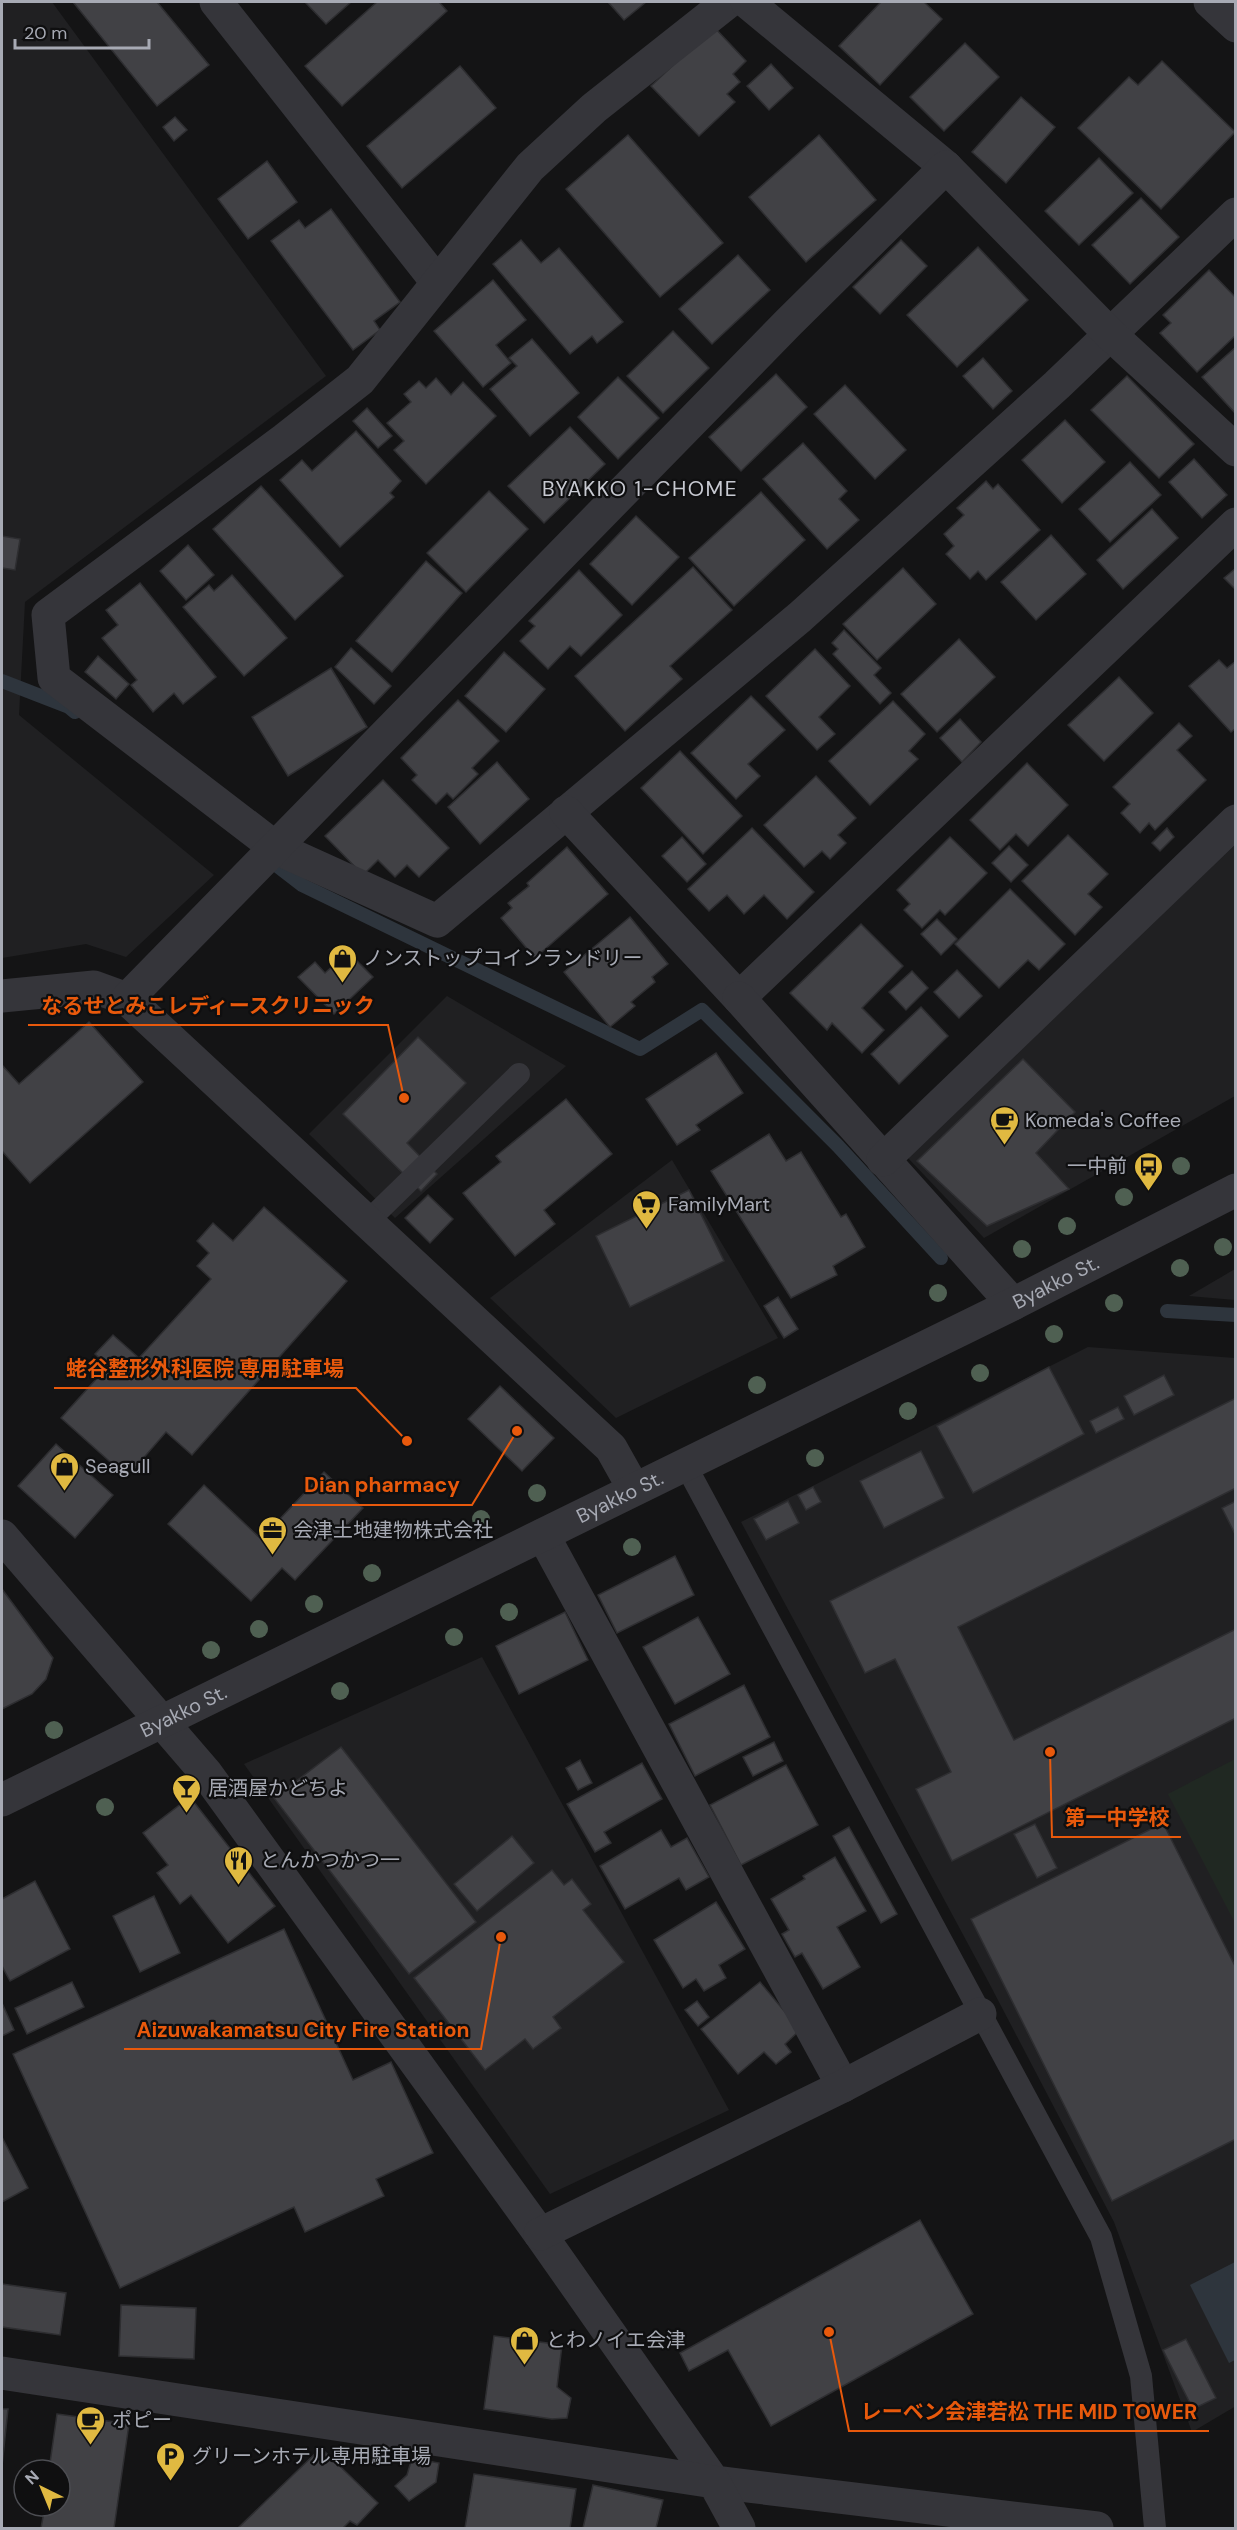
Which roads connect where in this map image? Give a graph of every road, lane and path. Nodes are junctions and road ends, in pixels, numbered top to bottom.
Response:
1 (216, 2) edge
2 (728, 2) edge
3 (747, 2) edge
4 (1210, 2) edge
5 (1236, 26) edge
6 (946, 166) junction
7 (1236, 214) edge
8 (437, 282) junction
9 (1110, 334) junction
10 (1236, 450) edge
11 (1236, 524) edge
12 (566, 812) junction
13 (1236, 821) edge
14 (276, 848) junction
15 (2, 996) edge
16 (739, 998) junction
17 (127, 999) junction
18 (519, 1074) dead end
19 (883, 1160) junction
20 (1236, 1190) edge
21 (367, 1222) junction
22 (1013, 1304) junction
23 (686, 1464) junction
24 (634, 1489) junction
25 (543, 1535) junction
26 (2, 1536) edge
27 (162, 1720) junction
28 (2, 1800) edge
29 (980, 2014) junction
30 (843, 2086) junction
31 (540, 2234) junction
32 (2, 2373) edge
33 (714, 2482) junction
34 (1056, 2527) edge
35 (739, 2529) edge
36 (1097, 2529) edge
37 (1155, 2529) edge

1 - 8 street
2 - 8 street
3 - 6 street
4 - 5 street
6 - 9 street
6 - 14 street
7 - 9 street
8 - 14 street
9 - 10 street
9 - 12 street
11 - 16 street
12 - 14 street
12 - 16 street
13 - 19 street
14 - 17 street
15 - 17 street
16 - 19 street
17 - 21 street
18 - 21 lane
19 - 22 street
20 - 22 street, Byakko St.
21 - 24 street
22 - 23 street, Byakko St.
23 - 24 street, Byakko St.
23 - 29 lane
24 - 25 street, Byakko St.
25 - 27 street, Byakko St.
25 - 30 street
26 - 27 street
27 - 28 street, Byakko St.
27 - 31 street
29 - 30 street
29 - 37 lane
30 - 31 street
31 - 33 street
32 - 33 street
33 - 34 street
33 - 35 street
34 - 36 street

